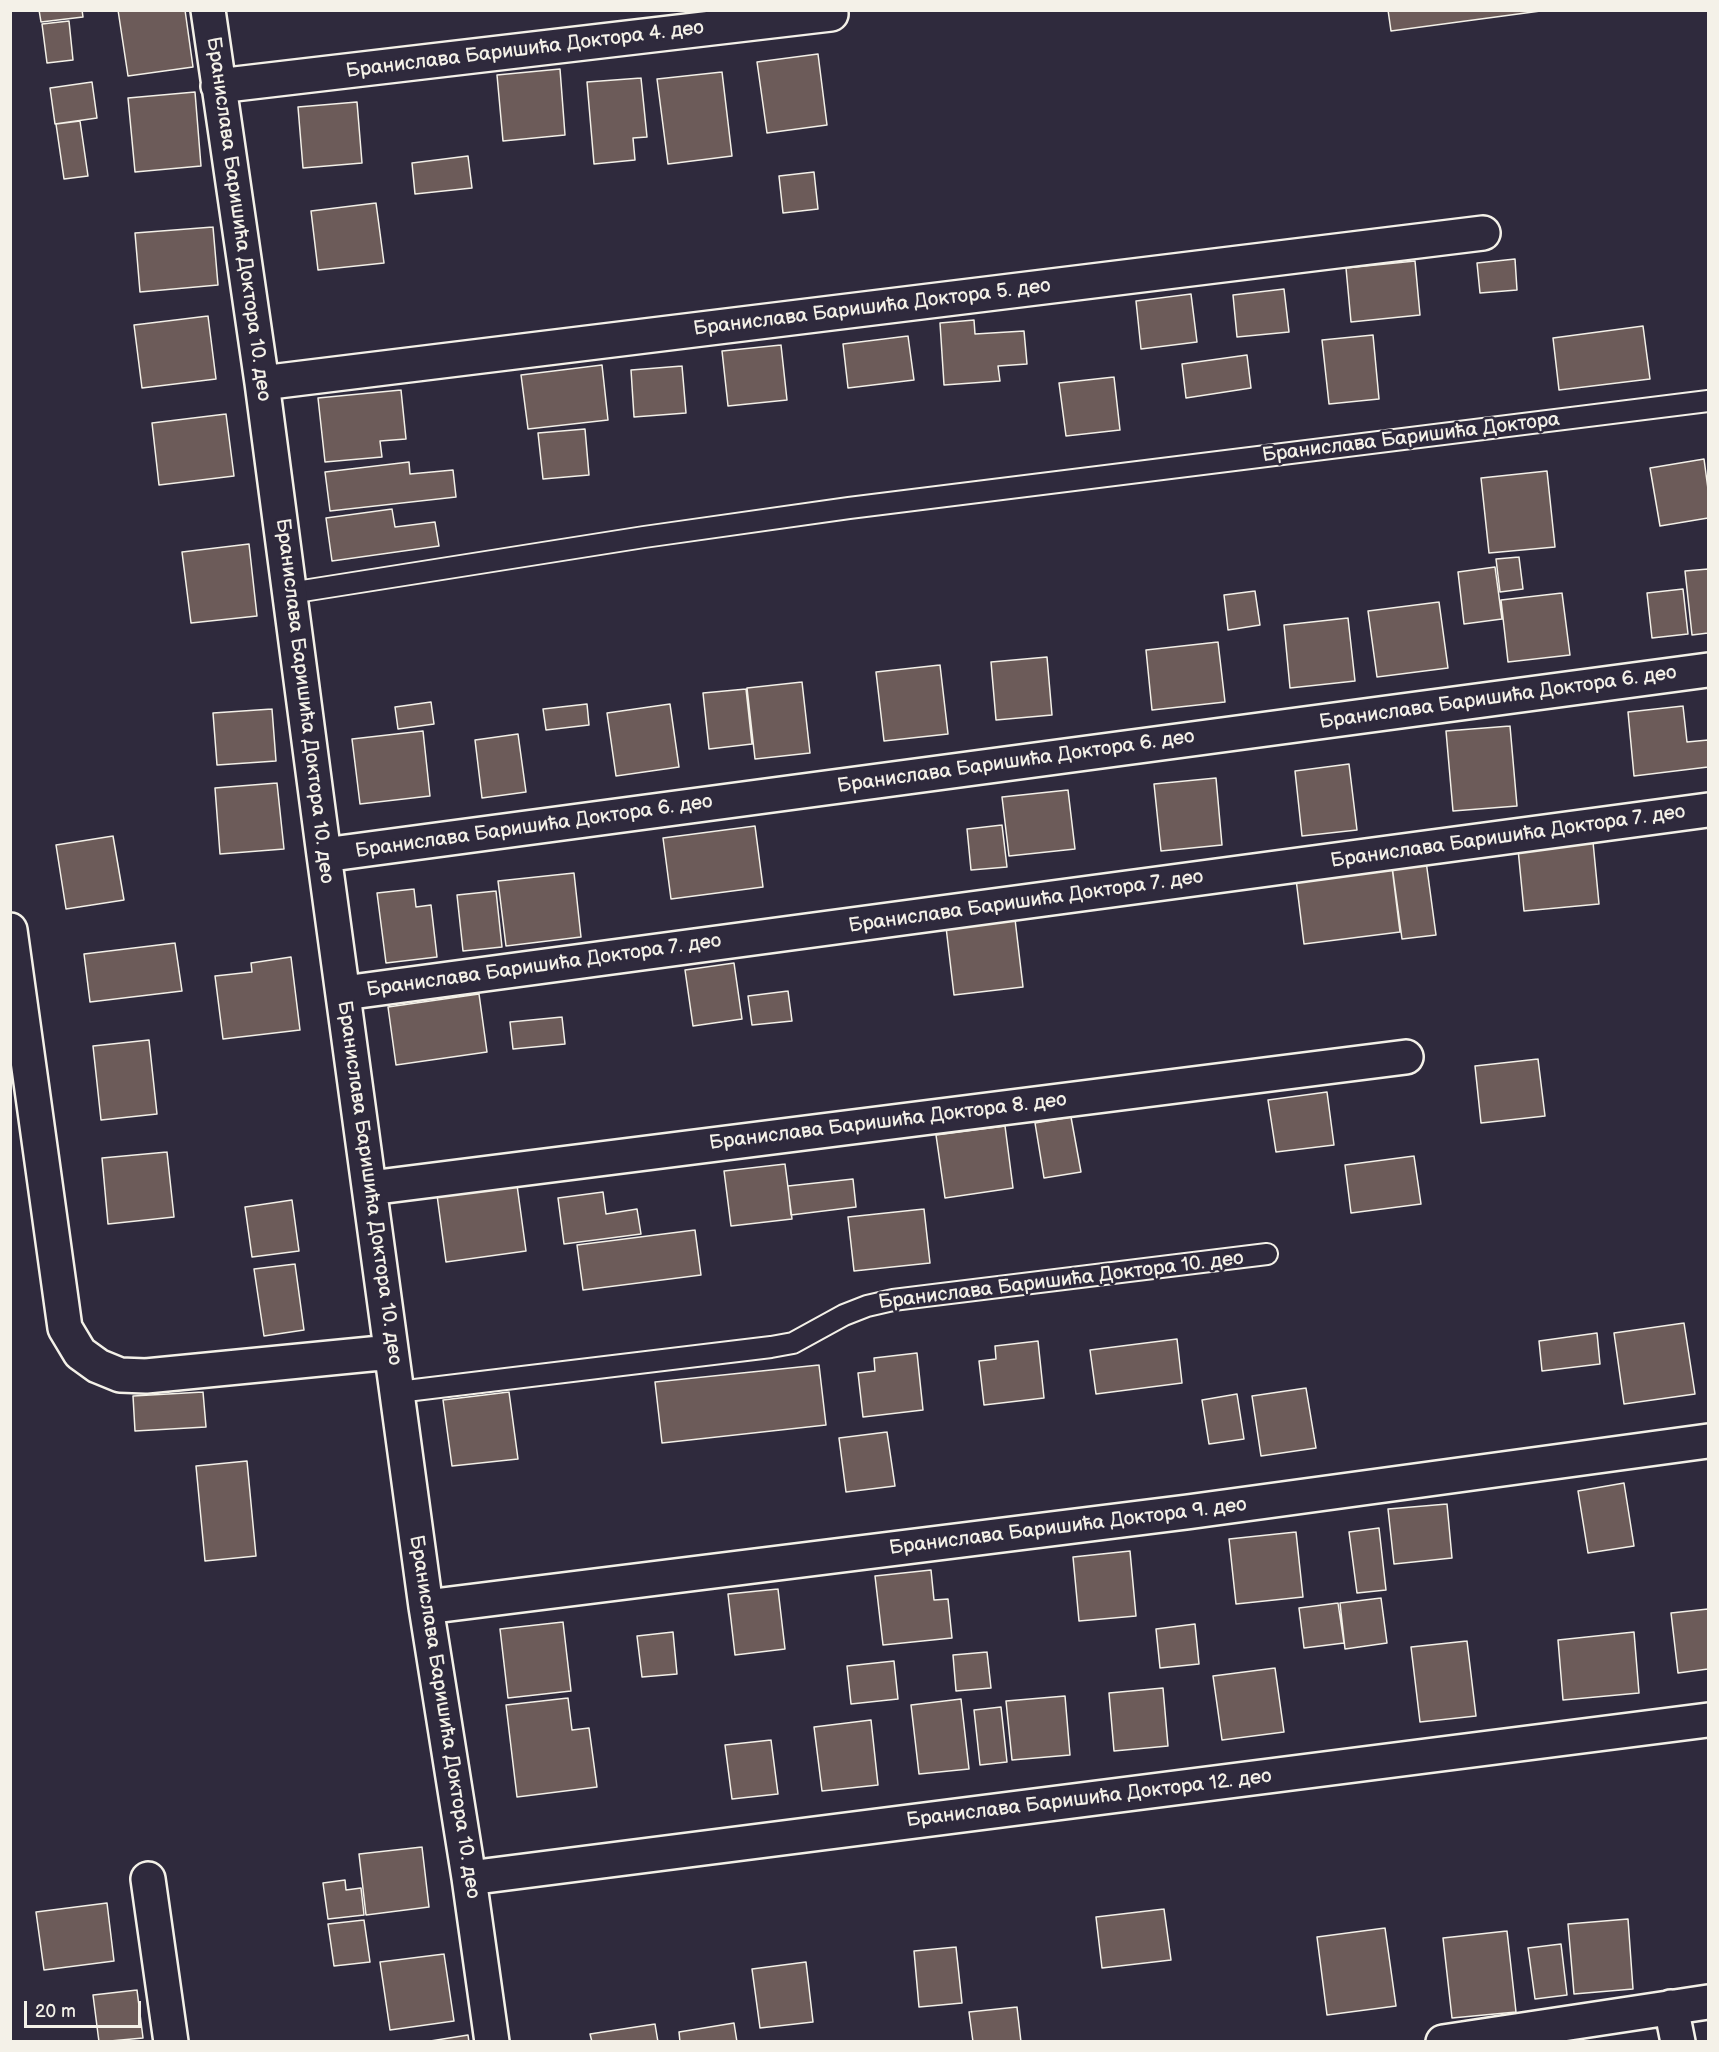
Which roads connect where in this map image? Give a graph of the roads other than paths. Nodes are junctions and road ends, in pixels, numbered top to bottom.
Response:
1 (208, 10) edge
2 (831, 14) dead end
3 (218, 86) junction
4 (1483, 233) dead end
5 (262, 383) junction
6 (1708, 401) edge
7 (290, 593) junction
8 (1708, 670) edge
9 (1708, 810) edge
10 (324, 855) junction
11 (10, 930) edge
12 (344, 993) junction
13 (1406, 1057) dead end
14 (370, 1188) junction
15 (1267, 1254) dead end
16 (391, 1352) junction
17 (398, 1392) junction
18 (1708, 1441) edge
19 (426, 1608) junction
20 (1708, 1720) edge
21 (469, 1878) junction
22 (147, 1879) dead end
23 (1708, 2002) edge
24 (1671, 2007) junction
25 (1456, 2041) edge
26 (171, 2042) edge
27 (492, 2042) edge
28 (1677, 2042) edge

1 - 3 street, Бранислава Баришића Доктора 10. део
2 - 3 street, Бранислава Баришића Доктора 4. део
3 - 5 street, Бранислава Баришића Доктора 10. део
4 - 5 street, Бранислава Баришића Доктора 5. део
5 - 7 street, Бранислава Баришића Доктора 10. део
6 - 7 lane, Бранислава Баришића Доктора
7 - 10 street, Бранислава Баришића Доктора 10. део
8 - 10 street, Бранислава Баришића Доктора 6. део
9 - 12 street, Бранислава Баришића Доктора 7. део
10 - 12 street, Бранислава Баришића Доктора 10. део
11 - 16 street
12 - 14 street, Бранислава Баришића Доктора 10. део
13 - 14 street, Бранислава Баришића Доктора 8. део
14 - 16 street, Бранислава Баришића Доктора 10. део
15 - 17 lane, Бранислава Баришића Доктора 10. део
16 - 17 street, Бранислава Баришића Доктора 10. део
17 - 19 street, Бранислава Баришића Доктора 10. део
18 - 19 street, Бранислава Баришића Доктора 9. део
19 - 21 street, Бранислава Баришића Доктора 10. део
20 - 21 street, Бранислава Баришића Доктора 12. део
21 - 27 street, Бранислава Баришића Доктора 10. део
22 - 26 street
23 - 24 street
24 - 25 street
24 - 28 street

